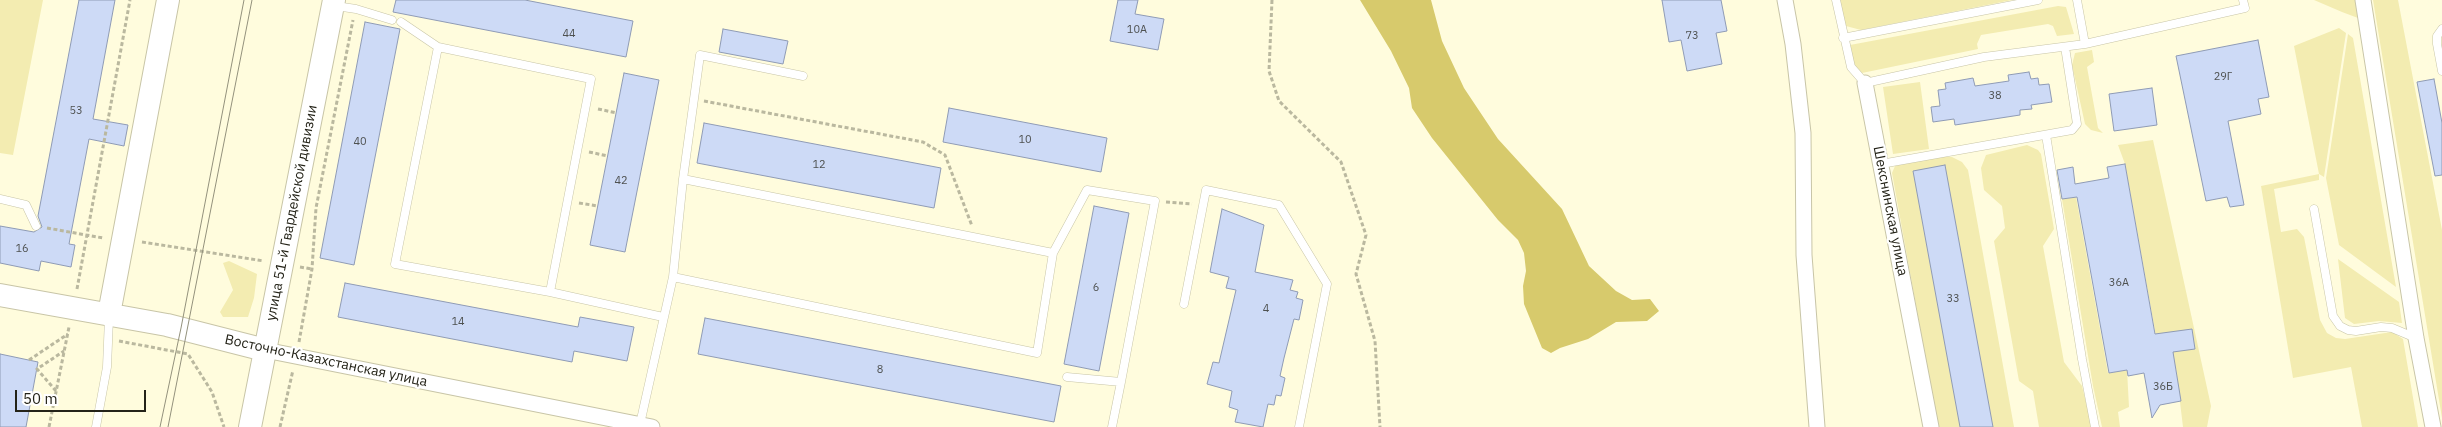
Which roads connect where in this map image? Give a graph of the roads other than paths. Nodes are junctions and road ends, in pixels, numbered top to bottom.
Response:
1 (168, 0) edge
2 (1785, 0) edge
3 (1836, 0) edge
4 (2038, 0) edge
5 (2077, 0) edge
6 (2243, 0) edge
7 (2363, 0) edge
8 (333, 3) edge
9 (392, 20) dead end
10 (401, 22) dead end
11 (2442, 29) edge
12 (1843, 38) junction
13 (2085, 44) junction
14 (438, 47) junction
15 (2065, 47) junction
16 (2442, 71) edge
17 (803, 76) dead end
18 (1865, 83) junction
19 (2046, 135) junction
20 (1881, 164) junction
21 (683, 179) junction
22 (0, 199) edge
23 (2314, 209) dead end
24 (36, 226) dead end
25 (1053, 253) junction
26 (673, 277) junction
27 (550, 292) junction
28 (0, 295) edge
29 (1184, 304) dead end
30 (109, 314) junction
31 (663, 317) junction
32 (2416, 338) junction
33 (265, 350) junction
34 (1067, 377) dead end
35 (1121, 382) junction
36 (611, 423) edge
37 (2433, 425) edge
38 (646, 426) edge
39 (96, 427) edge
40 (250, 427) edge
41 (1112, 427) edge
42 (1299, 427) edge
43 (1817, 427) edge
44 (1931, 427) edge
45 (2095, 427) edge

1 - 30 main road
2 - 43 street
3 - 12 lane, Шекснинская улица
4 - 12 lane
5 - 13 lane
6 - 13 lane
7 - 32 street
8 - 9 lane
8 - 33 main road, улица 51-й Гвардейской дивизии
10 - 14 lane
11 - 16 lane
12 - 18 lane, Шекснинская улица
13 - 15 lane
14 - 27 lane
14 - 27 lane
15 - 18 lane
15 - 19 lane
17 - 21 lane
18 - 20 street, Шекснинская улица
19 - 20 lane
19 - 45 lane
20 - 44 street, Шекснинская улица
21 - 25 lane
21 - 26 lane
22 - 24 lane
23 - 32 lane
25 - 26 lane
25 - 35 lane
26 - 31 lane
27 - 31 lane
28 - 30 main road, Восточно-Казахстанская улица
29 - 42 lane
30 - 33 main road, Восточно-Казахстанская улица
30 - 39 lane
31 - 38 lane
32 - 37 street
33 - 36 street, Восточно-Казахстанская улица
33 - 40 main road, улица 51-й Гвардейской дивизии
34 - 35 lane
35 - 41 lane
36 - 38 street, Восточно-Казахстанская улица

